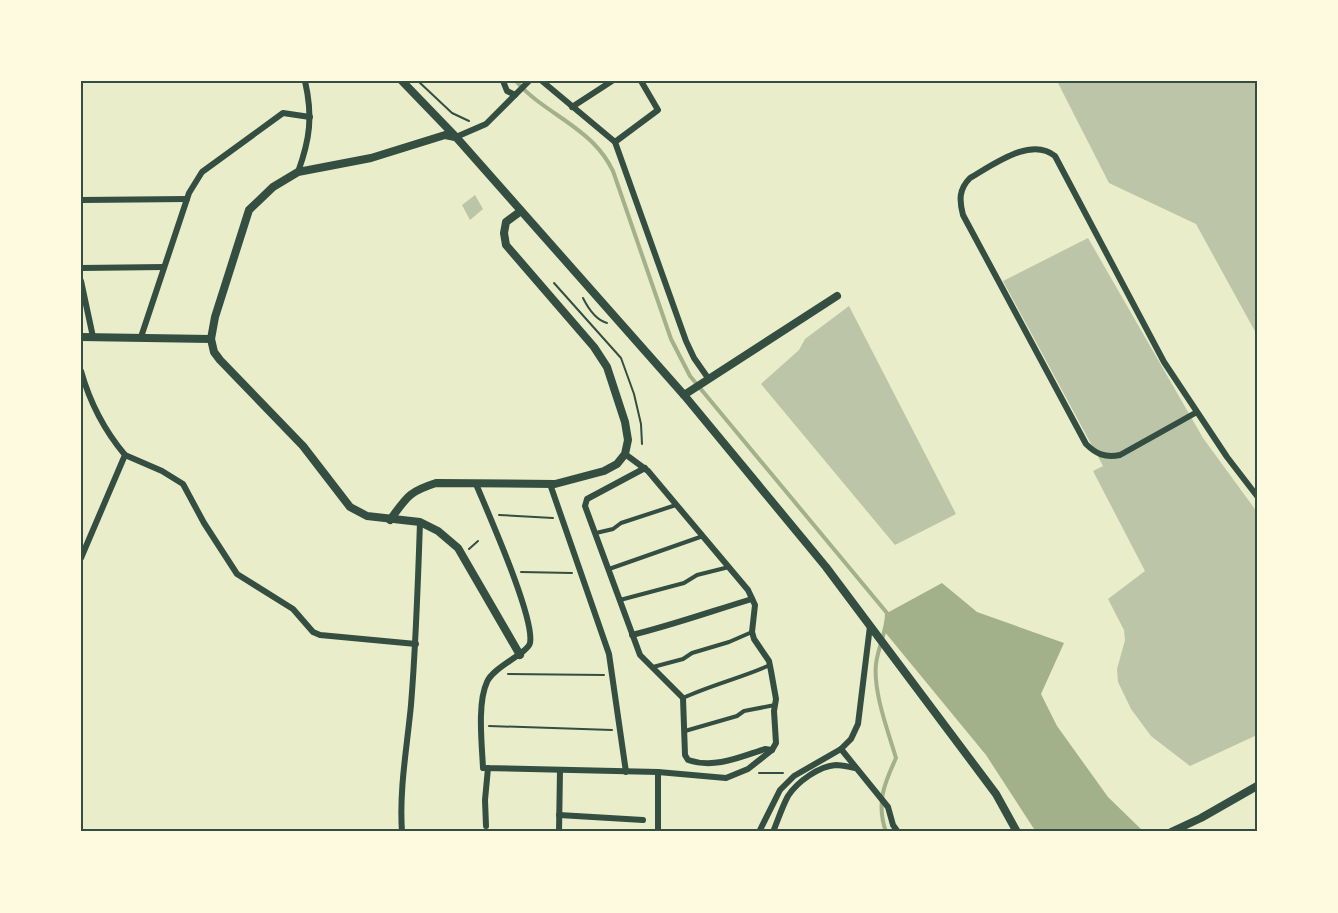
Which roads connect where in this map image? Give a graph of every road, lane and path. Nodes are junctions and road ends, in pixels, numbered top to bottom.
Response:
1 (305, 81) edge
2 (402, 81) edge
3 (418, 81) edge
4 (503, 81) edge
5 (530, 81) edge
6 (542, 81) edge
7 (612, 81) edge
8 (641, 81) edge
9 (515, 95) junction
10 (572, 107) junction
11 (310, 117) junction
12 (471, 122) dead end
13 (456, 137) junction
14 (615, 142) junction
15 (298, 172) junction
16 (187, 199) junction
17 (81, 200) edge
18 (521, 211) junction
19 (164, 267) junction
20 (81, 268) edge
21 (552, 281) dead end
22 (81, 282) edge
23 (579, 290) dead end
24 (837, 296) dead end
25 (612, 325) dead end
26 (81, 337) edge
27 (93, 337) junction
28 (141, 337) junction
29 (211, 339) junction
30 (81, 371) edge
31 (708, 378) junction
32 (684, 395) junction
33 (1197, 412) junction
34 (642, 444) dead end
35 (626, 453) junction
36 (125, 455) junction
37 (645, 468) junction
38 (476, 484) junction
39 (550, 484) junction
40 (1257, 496) edge
41 (676, 505) junction
42 (488, 514) junction
43 (562, 519) junction
44 (390, 520) junction
45 (420, 522) junction
46 (595, 533) junction
47 (703, 536) junction
48 (81, 558) edge
49 (729, 567) junction
50 (608, 569) junction
51 (511, 571) junction
52 (581, 573) junction
53 (752, 598) junction
54 (620, 600) junction
55 (873, 629) junction
56 (752, 632) junction
57 (632, 635) junction
58 (416, 644) junction
59 (519, 655) junction
60 (770, 665) junction
61 (653, 668) junction
62 (494, 674) junction
63 (613, 675) junction
64 (682, 698) junction
65 (775, 705) junction
66 (481, 725) junction
67 (621, 730) junction
68 (684, 732) junction
69 (841, 749) junction
70 (772, 750) junction
71 (488, 768) junction
72 (855, 768) junction
73 (560, 770) junction
74 (626, 772) junction
75 (658, 772) junction
76 (758, 773) dead end
77 (794, 776) junction
78 (1257, 786) edge
79 (559, 815) junction
80 (643, 820) dead end
81 (486, 826) dead end
82 (402, 832) edge
83 (559, 832) edge
84 (658, 832) edge
85 (759, 832) edge
86 (773, 832) edge
87 (898, 832) edge
88 (1017, 832) edge
89 (1171, 832) edge

1 - 11 street
2 - 13 street
3 - 12 path
4 - 9 street
5 - 9 street
6 - 10 street
7 - 10 street
8 - 14 street
9 - 13 street
10 - 14 street
11 - 15 street
11 - 16 street
13 - 15 street
13 - 18 street
14 - 31 street
15 - 29 street
16 - 17 street
16 - 19 street
18 - 32 street
18 - 35 street
19 - 20 street
19 - 28 street
21 - 34 path
22 - 27 street
23 - 25 path
24 - 31 street
26 - 27 street
27 - 28 street
28 - 29 street
29 - 44 street
30 - 36 street
31 - 32 street
32 - 55 street
33 - 33 street
33 - 40 street
35 - 37 street
35 - 39 street
36 - 48 street
36 - 58 street
37 - 41 street
37 - 46 street
38 - 39 street
38 - 42 street
38 - 44 street
39 - 43 street
41 - 46 lane
41 - 47 street
42 - 43 path
42 - 51 street
43 - 52 street
44 - 45 street
45 - 58 street
45 - 59 street
46 - 50 street
47 - 49 street
47 - 50 lane
49 - 53 street
49 - 54 lane
50 - 54 street
51 - 52 path
51 - 59 street
52 - 63 street
53 - 56 street
53 - 57 street
54 - 57 street
55 - 69 street
55 - 88 street
56 - 60 street
56 - 61 lane
57 - 61 street
58 - 82 street
59 - 62 street
60 - 64 lane
60 - 65 street
61 - 64 street
62 - 63 path
62 - 66 street
63 - 67 street
64 - 68 street
65 - 68 lane
65 - 70 street
66 - 67 path
66 - 71 street
67 - 74 street
68 - 70 street
69 - 72 street
69 - 77 street
70 - 75 street
71 - 73 street
71 - 81 street
72 - 86 street
72 - 87 street
73 - 74 street
73 - 79 street
74 - 75 street
75 - 84 street
76 - 77 path
77 - 85 street
78 - 89 street
79 - 80 street
79 - 83 street

